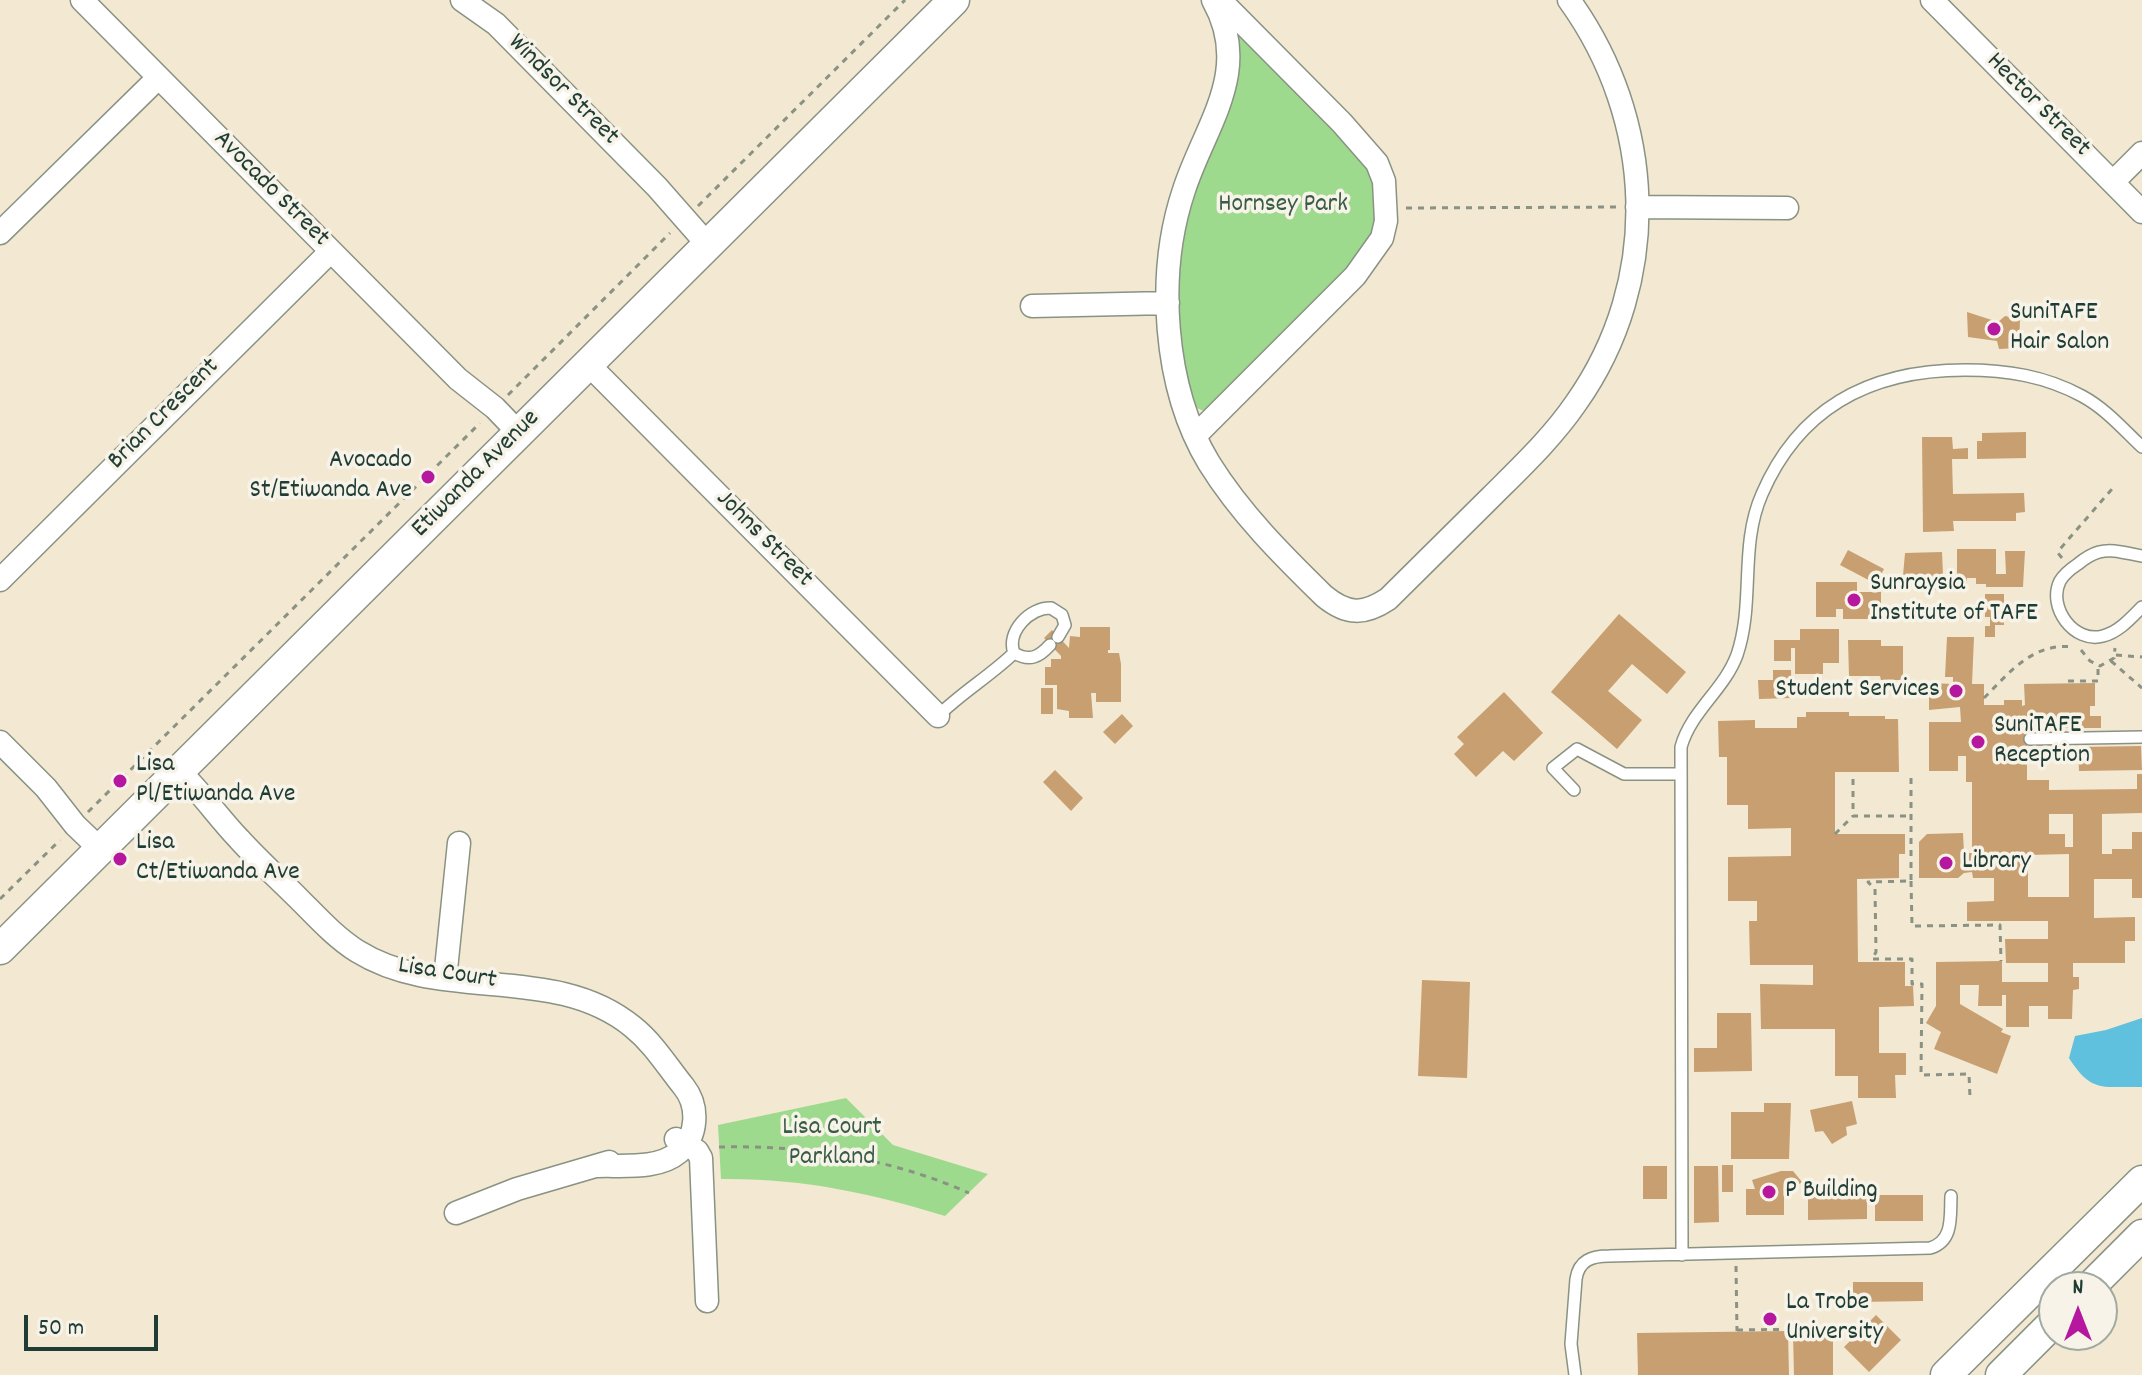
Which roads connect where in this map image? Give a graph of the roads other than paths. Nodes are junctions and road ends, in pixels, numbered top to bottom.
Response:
1 (82, 0) edge
2 (462, 0) edge
3 (954, 0) edge
4 (1213, 0) edge
5 (1220, 0) edge
6 (1569, 0) edge
7 (1932, 0) edge
8 (490, 7) edge
9 (158, 78) junction
10 (2142, 153) edge
11 (2113, 182) junction
12 (1637, 207) junction
13 (1787, 208) dead end
14 (2142, 212) edge
15 (0, 233) edge
16 (712, 242) junction
17 (331, 251) junction
18 (1168, 303) junction
19 (1032, 306) dead end
20 (588, 364) junction
21 (1195, 436) junction
22 (515, 437) junction
23 (2142, 447) edge
24 (2142, 556) edge
25 (0, 580) edge
26 (2142, 607) edge
27 (1014, 653) junction
28 (938, 716) joint
29 (2142, 737) edge
30 (2030, 739) dead end
31 (0, 742) edge
32 (1679, 774) junction
33 (174, 776) junction
34 (1574, 790) dead end
35 (459, 843) dead end
36 (104, 845) junction
37 (0, 949) edge
38 (445, 979) junction
39 (681, 1144) junction
40 (2142, 1181) edge
41 (1951, 1196) dead end
42 (456, 1213) dead end
43 (2142, 1235) edge
44 (1682, 1255) junction
45 (2106, 1271) edge
46 (707, 1301) dead end
47 (2038, 1338) edge
48 (1575, 1375) edge
49 (1946, 1375) edge
50 (2001, 1375) edge

1 - 9 street, Avocado Street
2 - 8 street, Windsor Street
3 - 16 street, Etiwanda Avenue
4 - 18 street
5 - 21 street
6 - 12 street
7 - 11 street, Hector Street
8 - 16 street, Windsor Street
9 - 15 street
9 - 17 street, Avocado Street
10 - 11 street
11 - 14 street, Hector Street
12 - 13 street
12 - 21 street
16 - 20 street, Etiwanda Avenue
17 - 22 street, Avocado Street
17 - 25 street, Brian Crescent
18 - 19 street
18 - 21 street
20 - 22 street, Etiwanda Avenue
20 - 28 street, Johns Street
22 - 33 street, Etiwanda Avenue
23 - 32 lane
24 - 26 lane
27 - 27 lane
27 - 28 lane
29 - 30 lane
31 - 36 street
32 - 34 lane
32 - 44 lane
33 - 36 street, Etiwanda Avenue
33 - 38 street, Lisa Court
35 - 38 street
36 - 37 street, Etiwanda Avenue
38 - 39 street, Lisa Court
39 - 42 street
39 - 46 street
40 - 49 street
41 - 44 lane
43 - 45 street
44 - 48 lane
47 - 50 street

